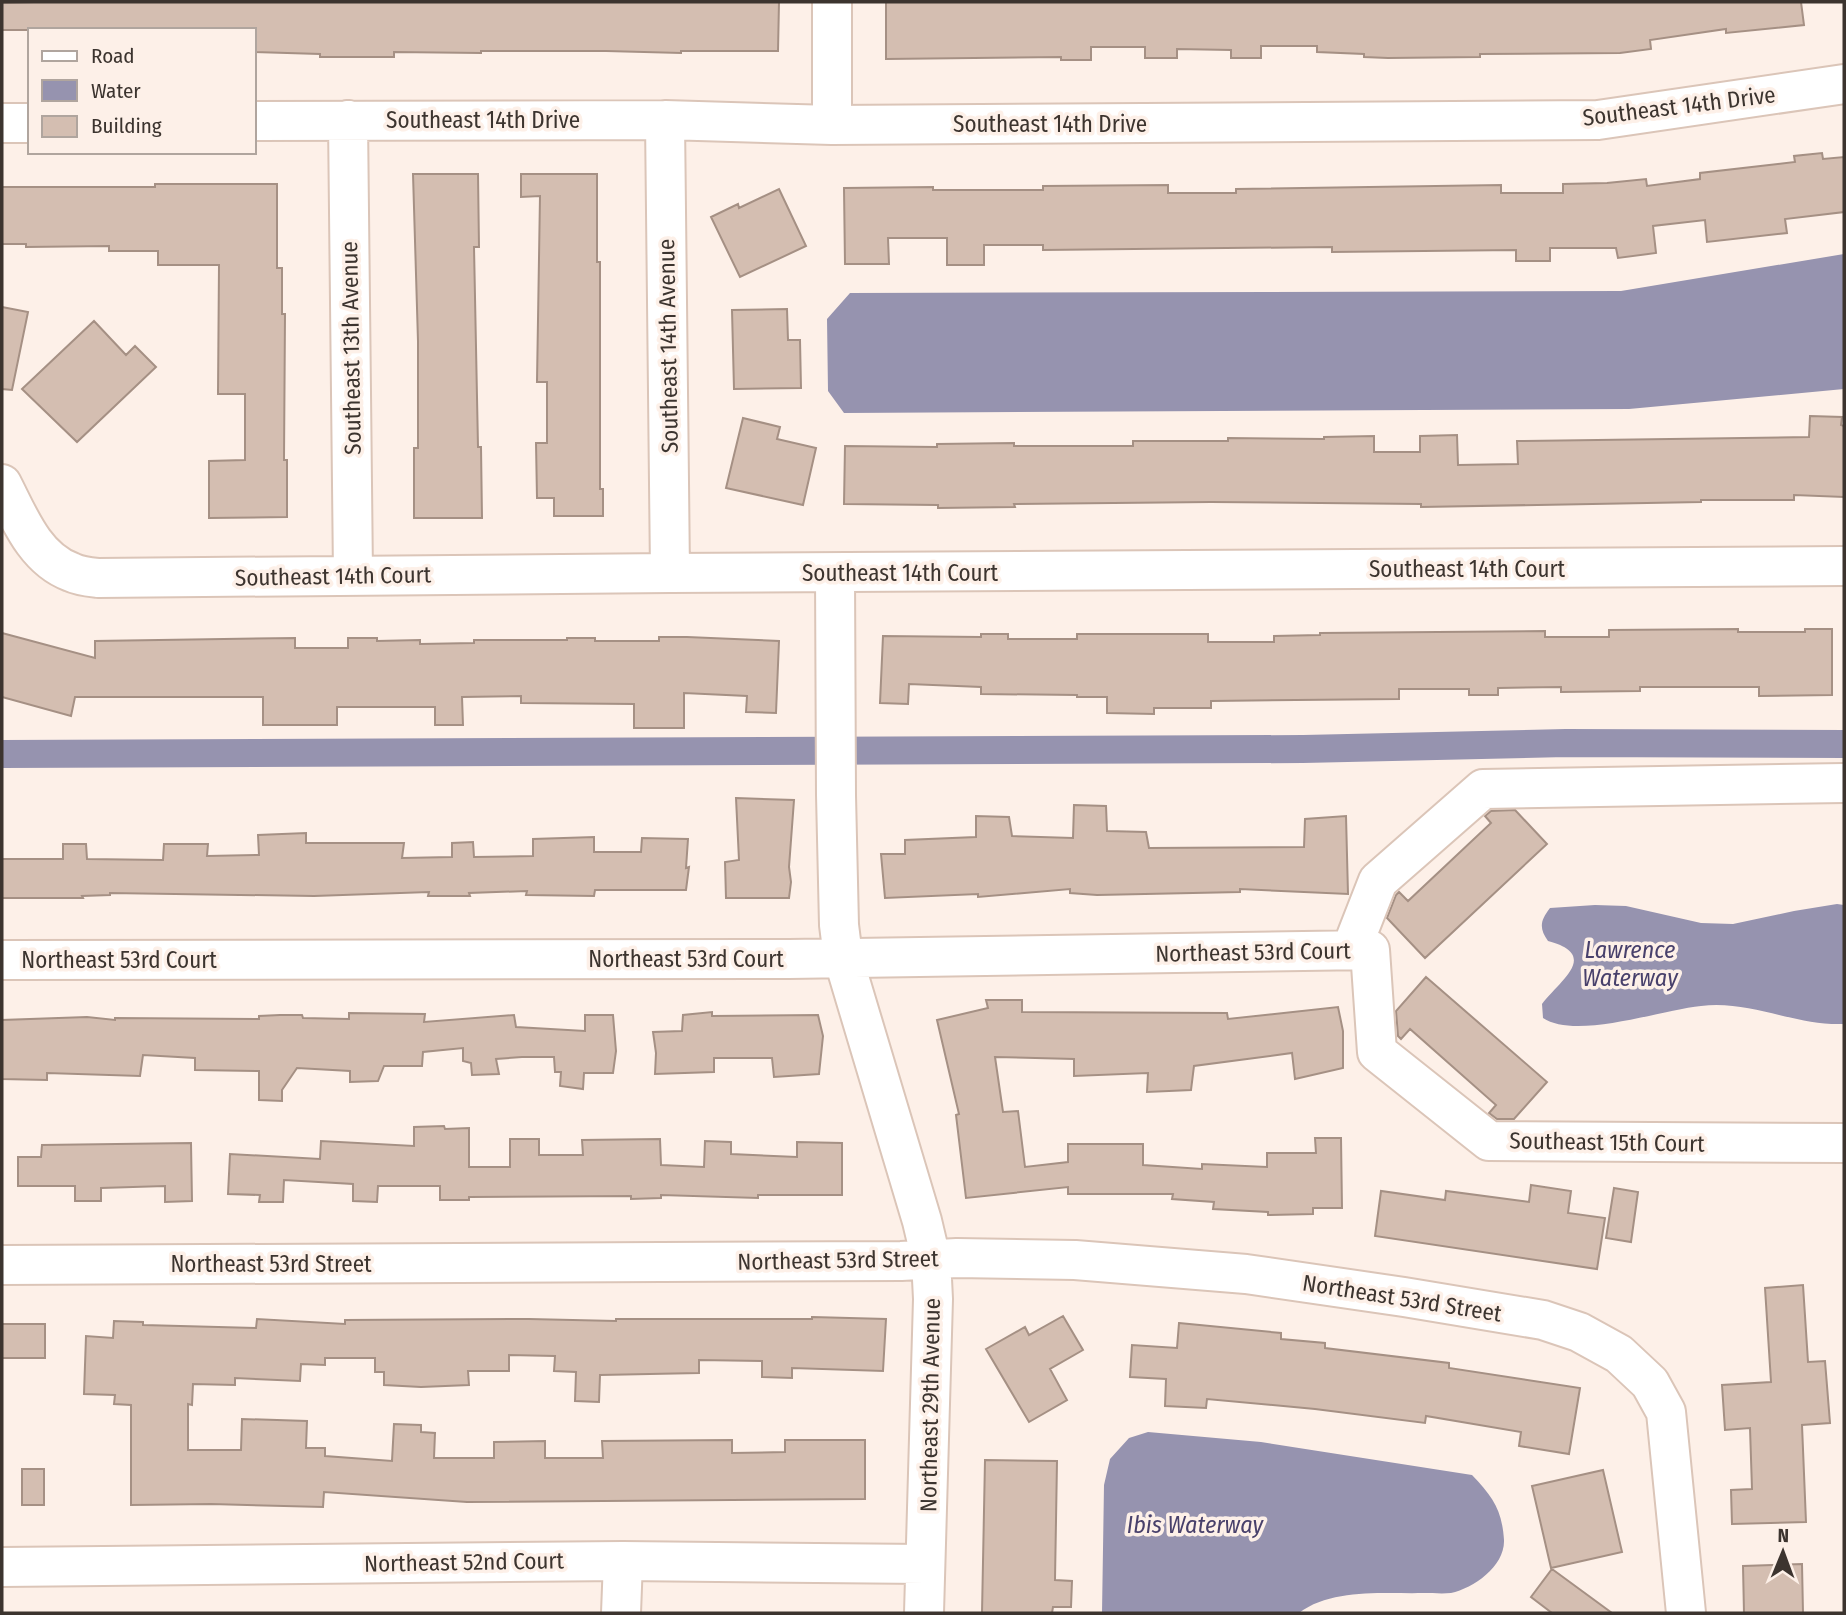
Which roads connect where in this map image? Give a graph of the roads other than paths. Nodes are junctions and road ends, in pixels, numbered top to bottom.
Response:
1 (832, 2) edge
2 (1844, 84) edge
3 (348, 120) junction
4 (665, 120) junction
5 (256, 121) edge
6 (2, 123) edge
7 (28, 123) edge
8 (832, 125) junction
9 (2, 484) edge
10 (1844, 566) edge
11 (670, 573) junction
12 (835, 573) junction
13 (353, 575) junction
14 (1844, 783) edge
15 (1361, 950) junction
16 (842, 957) junction
17 (2, 960) edge
18 (1844, 1143) edge
19 (932, 1259) junction
20 (2, 1265) edge
21 (623, 1561) junction
22 (925, 1564) junction
23 (2, 1567) edge
24 (621, 1613) edge
25 (924, 1613) edge
26 (1686, 1613) edge

1 - 8 street
2 - 8 street, Southeast 14th Drive
3 - 4 street, Southeast 14th Drive
3 - 5 street, Southeast 14th Drive
3 - 13 street, Southeast 13th Avenue
4 - 8 street, Southeast 14th Drive
4 - 11 street, Southeast 14th Avenue
6 - 7 street
9 - 13 street, Southeast 14th Court
10 - 12 street, Southeast 14th Court
11 - 12 street, Southeast 14th Court
11 - 13 street, Southeast 14th Court
12 - 16 street
14 - 15 street
15 - 16 street, Northeast 53rd Court
15 - 18 street, Southeast 15th Court
16 - 17 street, Northeast 53rd Court
16 - 19 street, Northeast 29th Avenue
19 - 20 street, Northeast 53rd Street
19 - 22 street, Northeast 29th Avenue
19 - 26 street, Northeast 53rd Street
21 - 22 street, Northeast 52nd Court
21 - 23 street, Northeast 52nd Court
21 - 24 street
22 - 25 street, Northeast 29th Avenue

